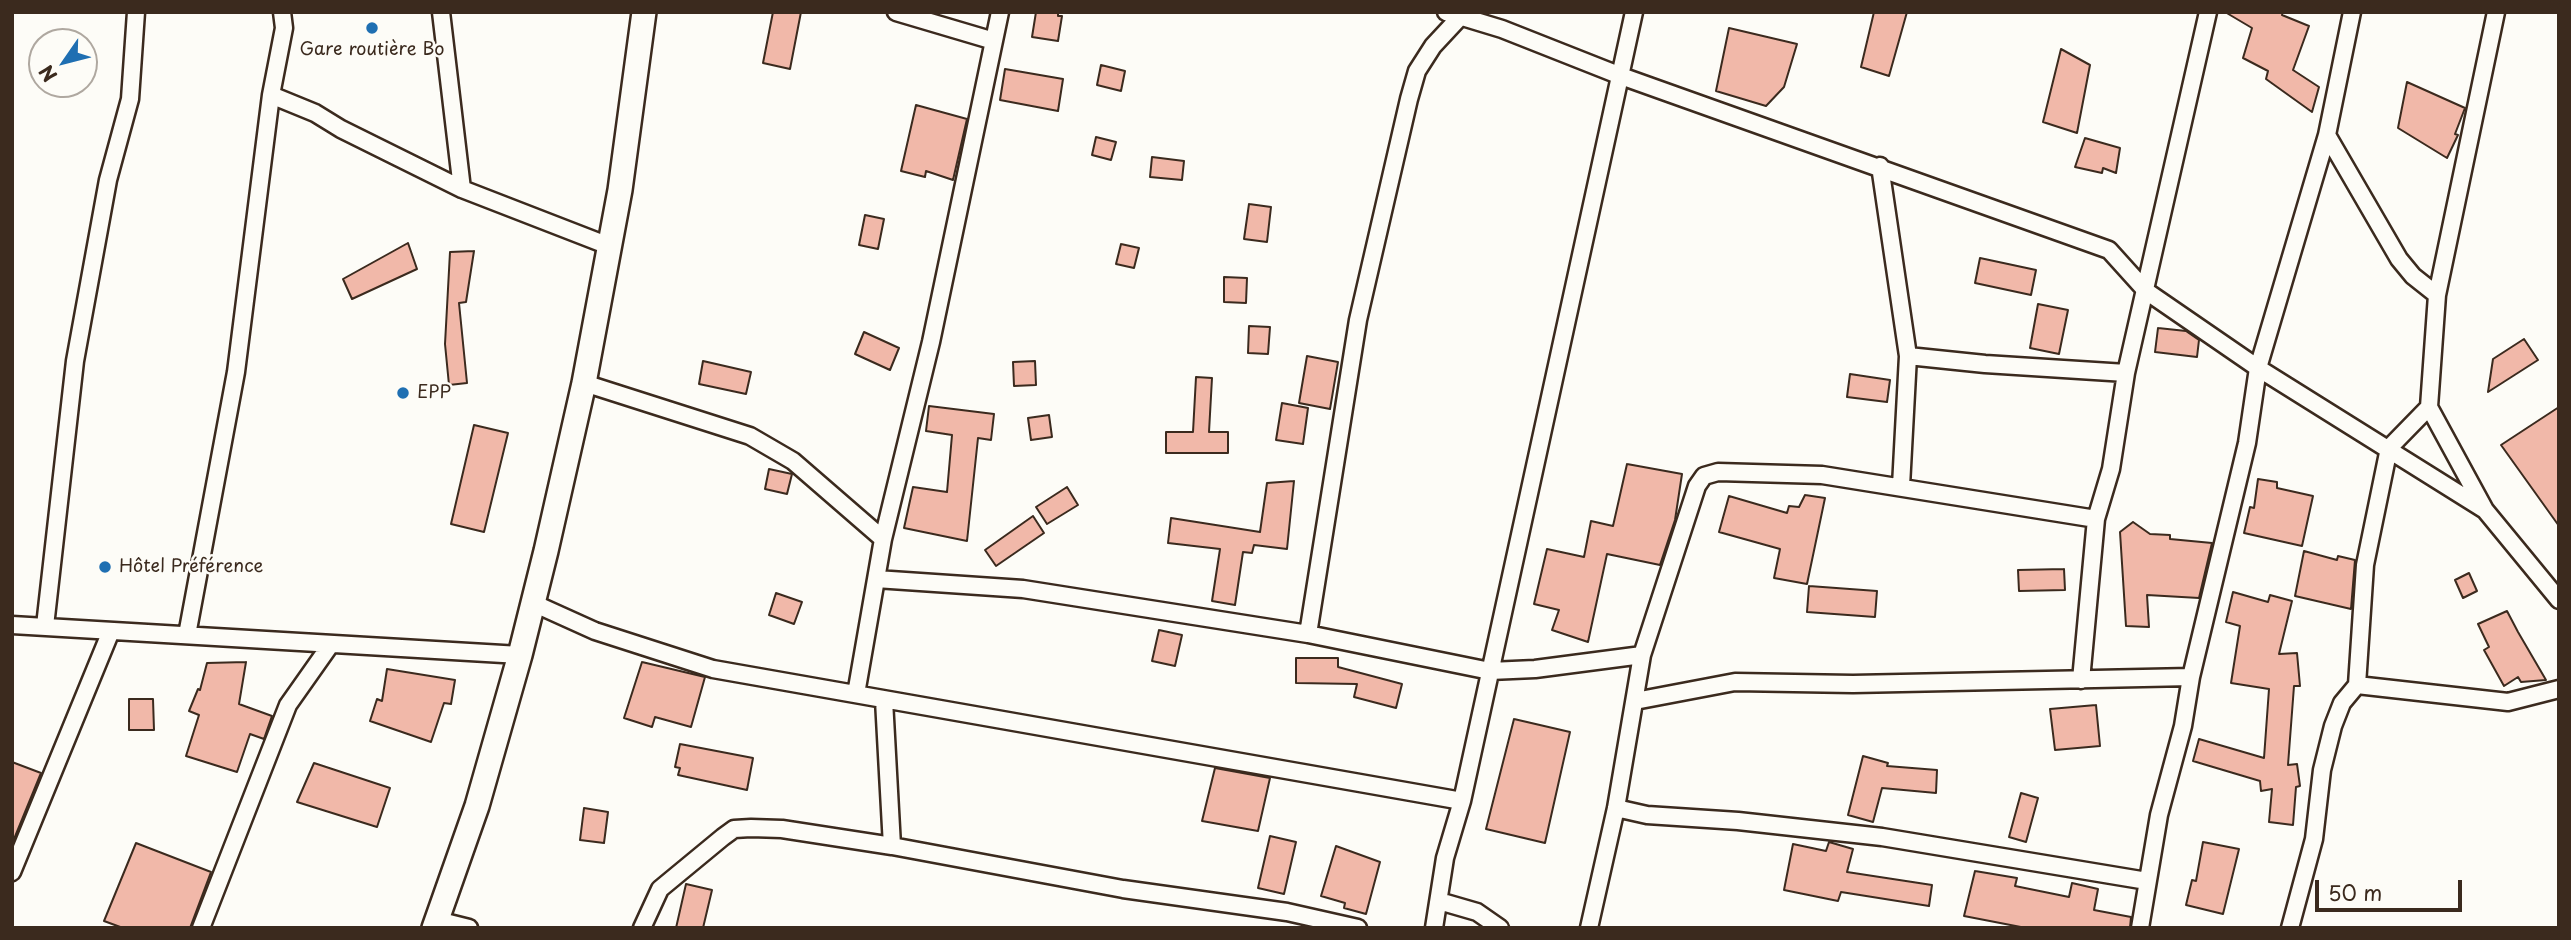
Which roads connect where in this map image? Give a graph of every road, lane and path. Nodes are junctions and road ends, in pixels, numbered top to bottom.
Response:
1 (136, 12) edge
2 (282, 12) edge
3 (441, 12) edge
4 (644, 12) edge
5 (896, 12) edge
6 (1000, 12) edge
7 (1634, 12) edge
8 (2208, 12) edge
9 (2352, 12) edge
10 (2496, 12) edge
11 (1453, 15) edge
12 (994, 41) junction
13 (1621, 76) junction
14 (271, 96) junction
15 (2327, 135) junction
16 (1880, 166) junction
17 (462, 189) junction
18 (609, 246) junction
19 (2146, 291) junction
20 (2437, 295) junction
21 (1908, 356) junction
22 (2258, 368) junction
23 (2126, 373) junction
24 (584, 383) junction
25 (2429, 407) junction
26 (2389, 448) junction
27 (1901, 486) junction
28 (2485, 510) junction
29 (2096, 519) junction
30 (883, 539) junction
31 (876, 579) junction
32 (2559, 600) edge
33 (533, 603) junction
34 (12, 625) edge
35 (45, 626) junction
36 (111, 631) junction
37 (1308, 634) junction
38 (187, 635) junction
39 (331, 644) junction
40 (520, 655) junction
41 (1642, 655) junction
42 (1490, 671) junction
43 (2191, 677) junction
44 (2081, 680) junction
45 (2357, 685) junction
46 (2559, 689) edge
47 (856, 694) junction
48 (884, 700) junction
49 (1635, 701) junction
50 (1462, 801) junction
51 (1616, 808) junction
52 (892, 846) junction
53 (12, 872) edge
54 (2147, 881) junction
55 (1439, 901) junction
56 (436, 924) edge
57 (201, 928) edge
58 (470, 928) edge
59 (642, 928) edge
60 (1358, 928) edge
61 (1434, 928) edge
62 (1500, 928) edge
63 (1589, 928) edge
64 (2140, 928) edge
65 (2290, 928) edge

1 - 35 street
2 - 14 street
3 - 17 street
4 - 18 main road
5 - 12 street
6 - 12 street
7 - 13 street
8 - 19 street
9 - 15 street
10 - 20 street
11 - 13 street
11 - 37 street
12 - 30 street
13 - 16 street
13 - 42 street
14 - 17 street
14 - 38 street
15 - 20 street
15 - 22 street
16 - 19 street
16 - 21 street
17 - 18 street
18 - 24 main road
19 - 22 street
19 - 23 street
20 - 25 street
21 - 23 street
21 - 27 street
22 - 26 street
22 - 43 street
23 - 29 street
24 - 30 street
24 - 33 main road
25 - 26 street
25 - 28 street
26 - 28 street
26 - 45 street
27 - 29 street
27 - 41 street
28 - 32 street
29 - 44 street
30 - 31 street
31 - 37 street
31 - 47 street
33 - 40 main road
33 - 47 street
34 - 35 street
35 - 36 street
36 - 38 street
36 - 53 street
37 - 42 street
38 - 39 street
39 - 40 street
39 - 57 street
40 - 56 main road
41 - 42 street
41 - 49 street
42 - 50 street
43 - 44 street
43 - 54 street
44 - 49 street
45 - 46 street
45 - 65 street
47 - 48 street
48 - 50 street
48 - 52 street
49 - 51 street
50 - 55 street
51 - 54 street
51 - 63 street
52 - 59 street
52 - 60 street
54 - 64 street
55 - 61 street
55 - 62 street
56 - 58 street

